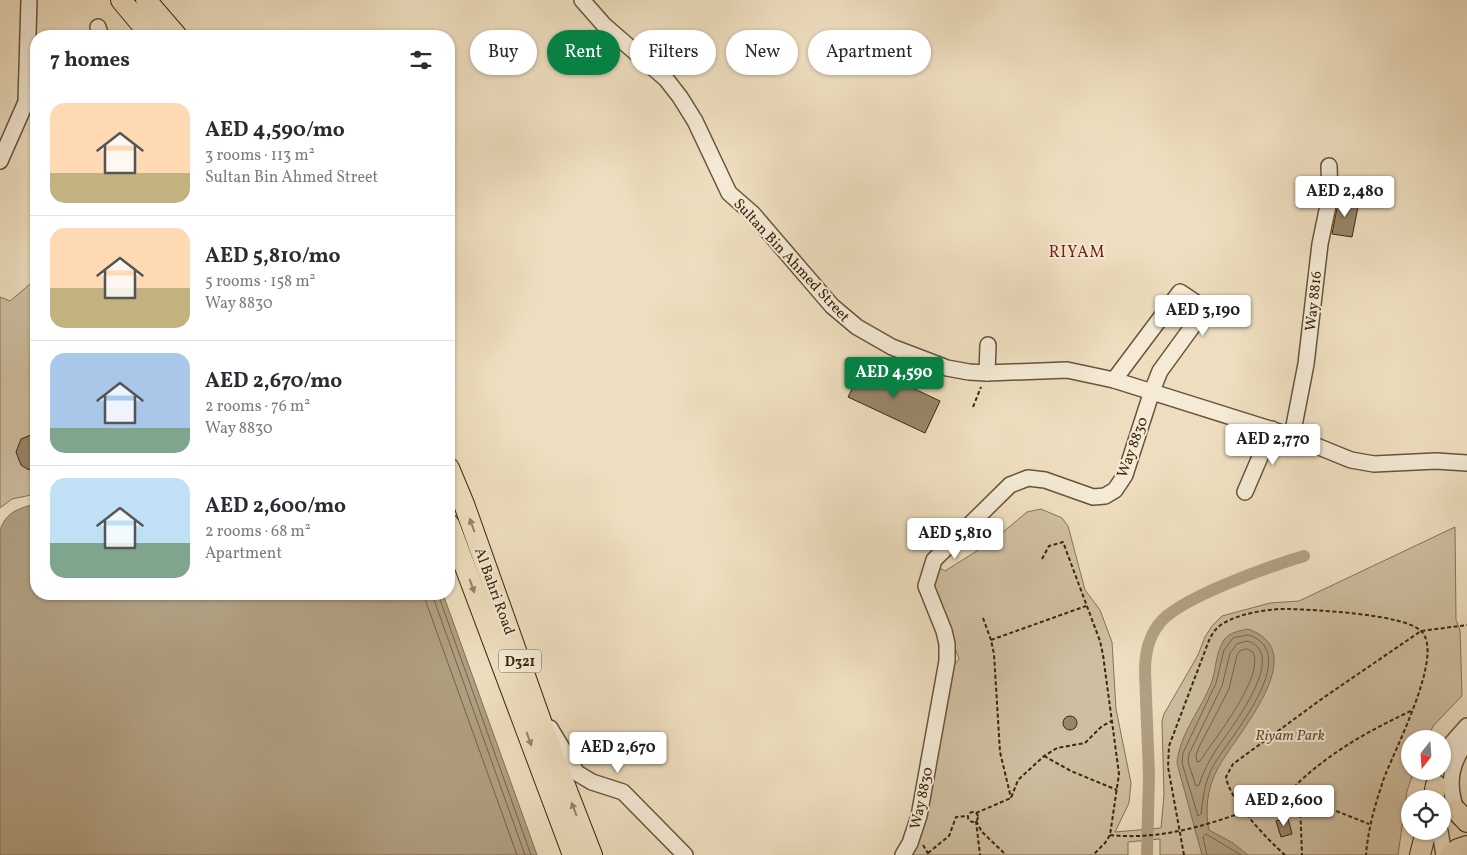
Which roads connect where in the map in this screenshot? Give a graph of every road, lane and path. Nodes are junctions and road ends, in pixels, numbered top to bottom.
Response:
1 (29, 0) edge
2 (121, 0) edge
3 (146, 0) edge
4 (582, 0) edge
5 (146, 30) edge
6 (172, 30) edge
7 (0, 160) edge
8 (1329, 166) dead end
9 (988, 345) dead end
10 (987, 373) junction
11 (1114, 380) junction
12 (1152, 391) junction
13 (973, 407) dead end
14 (1272, 429) junction
15 (1292, 436) junction
16 (1467, 463) edge
17 (455, 482) edge
18 (1246, 492) dead end
19 (455, 540) edge
20 (1042, 559) dead end
21 (1086, 606) junction
22 (982, 618) dead end
23 (1467, 625) edge
24 (1421, 631) junction
25 (991, 640) junction
26 (536, 706) junction
27 (1413, 710) junction
28 (1112, 721) junction
29 (1467, 726) edge
30 (1467, 742) edge
31 (1451, 745) edge
32 (1044, 756) junction
33 (1297, 788) junction
34 (1117, 790) junction
35 (1294, 793) junction
36 (1011, 798) junction
37 (1306, 799) junction
38 (1300, 801) junction
39 (1245, 811) junction
40 (976, 812) junction
41 (968, 816) junction
42 (1462, 816) edge
43 (976, 821) junction
44 (1370, 824) junction
45 (1180, 830) junction
46 (1467, 831) edge
47 (1110, 835) junction
48 (1424, 840) edge
49 (1442, 840) edge
50 (1467, 846) edge
51 (928, 853) dead end
52 (573, 855) edge
53 (592, 855) edge
54 (685, 855) edge
55 (904, 855) edge
56 (980, 855) edge
57 (1006, 855) edge
58 (1093, 855) edge
59 (1184, 855) edge
60 (1285, 855) edge
61 (1302, 855) edge
62 (1366, 855) edge
63 (1420, 855) edge
64 (1444, 855) edge
65 (1450, 855) edge

1 - 7 street
2 - 5 main road
3 - 6 main road
4 - 10 street, Sultan Bin Ahmed Street
8 - 15 street, Way 8816
9 - 10 street
10 - 11 street, Sultan Bin Ahmed Street
10 - 13 path
11 - 12 street, Sultan Bin Ahmed Street
11 - 12 street, Way 8830
12 - 14 street, Sultan Bin Ahmed Street
12 - 55 street, Way 8830
14 - 15 street, Sultan Bin Ahmed Street
14 - 18 street
15 - 16 street, Sultan Bin Ahmed Street
26 -> 17 main road, Al Bahri Road / D321
19 -> 52 main road, Al Bahri Road / D321
20 - 21 path
21 - 25 path
21 - 28 path
22 - 25 path
23 - 24 path
24 - 27 path
24 - 39 path
24 - 45 path
25 - 36 path
53 -> 26 main road, Al Bahri Road / D321
26 - 54 street
27 - 33 path
27 - 44 path
28 - 32 path
28 - 34 path
29 - 31 street
30 - 42 street
32 - 34 path
32 - 36 path
33 - 35 path
33 - 37 path
34 - 47 path
35 - 38 path
35 - 39 path
36 - 40 path
37 - 38 path
37 - 44 path
38 - 61 path
39 - 45 path
39 - 60 path
40 - 41 path
40 - 43 path
41 - 43 path
41 - 51 path
42 - 46 street
43 - 56 path
43 - 57 path
44 - 62 path
45 - 47 path
45 - 59 path
47 - 58 path
48 - 63 main road
49 - 64 street
50 - 65 main road

